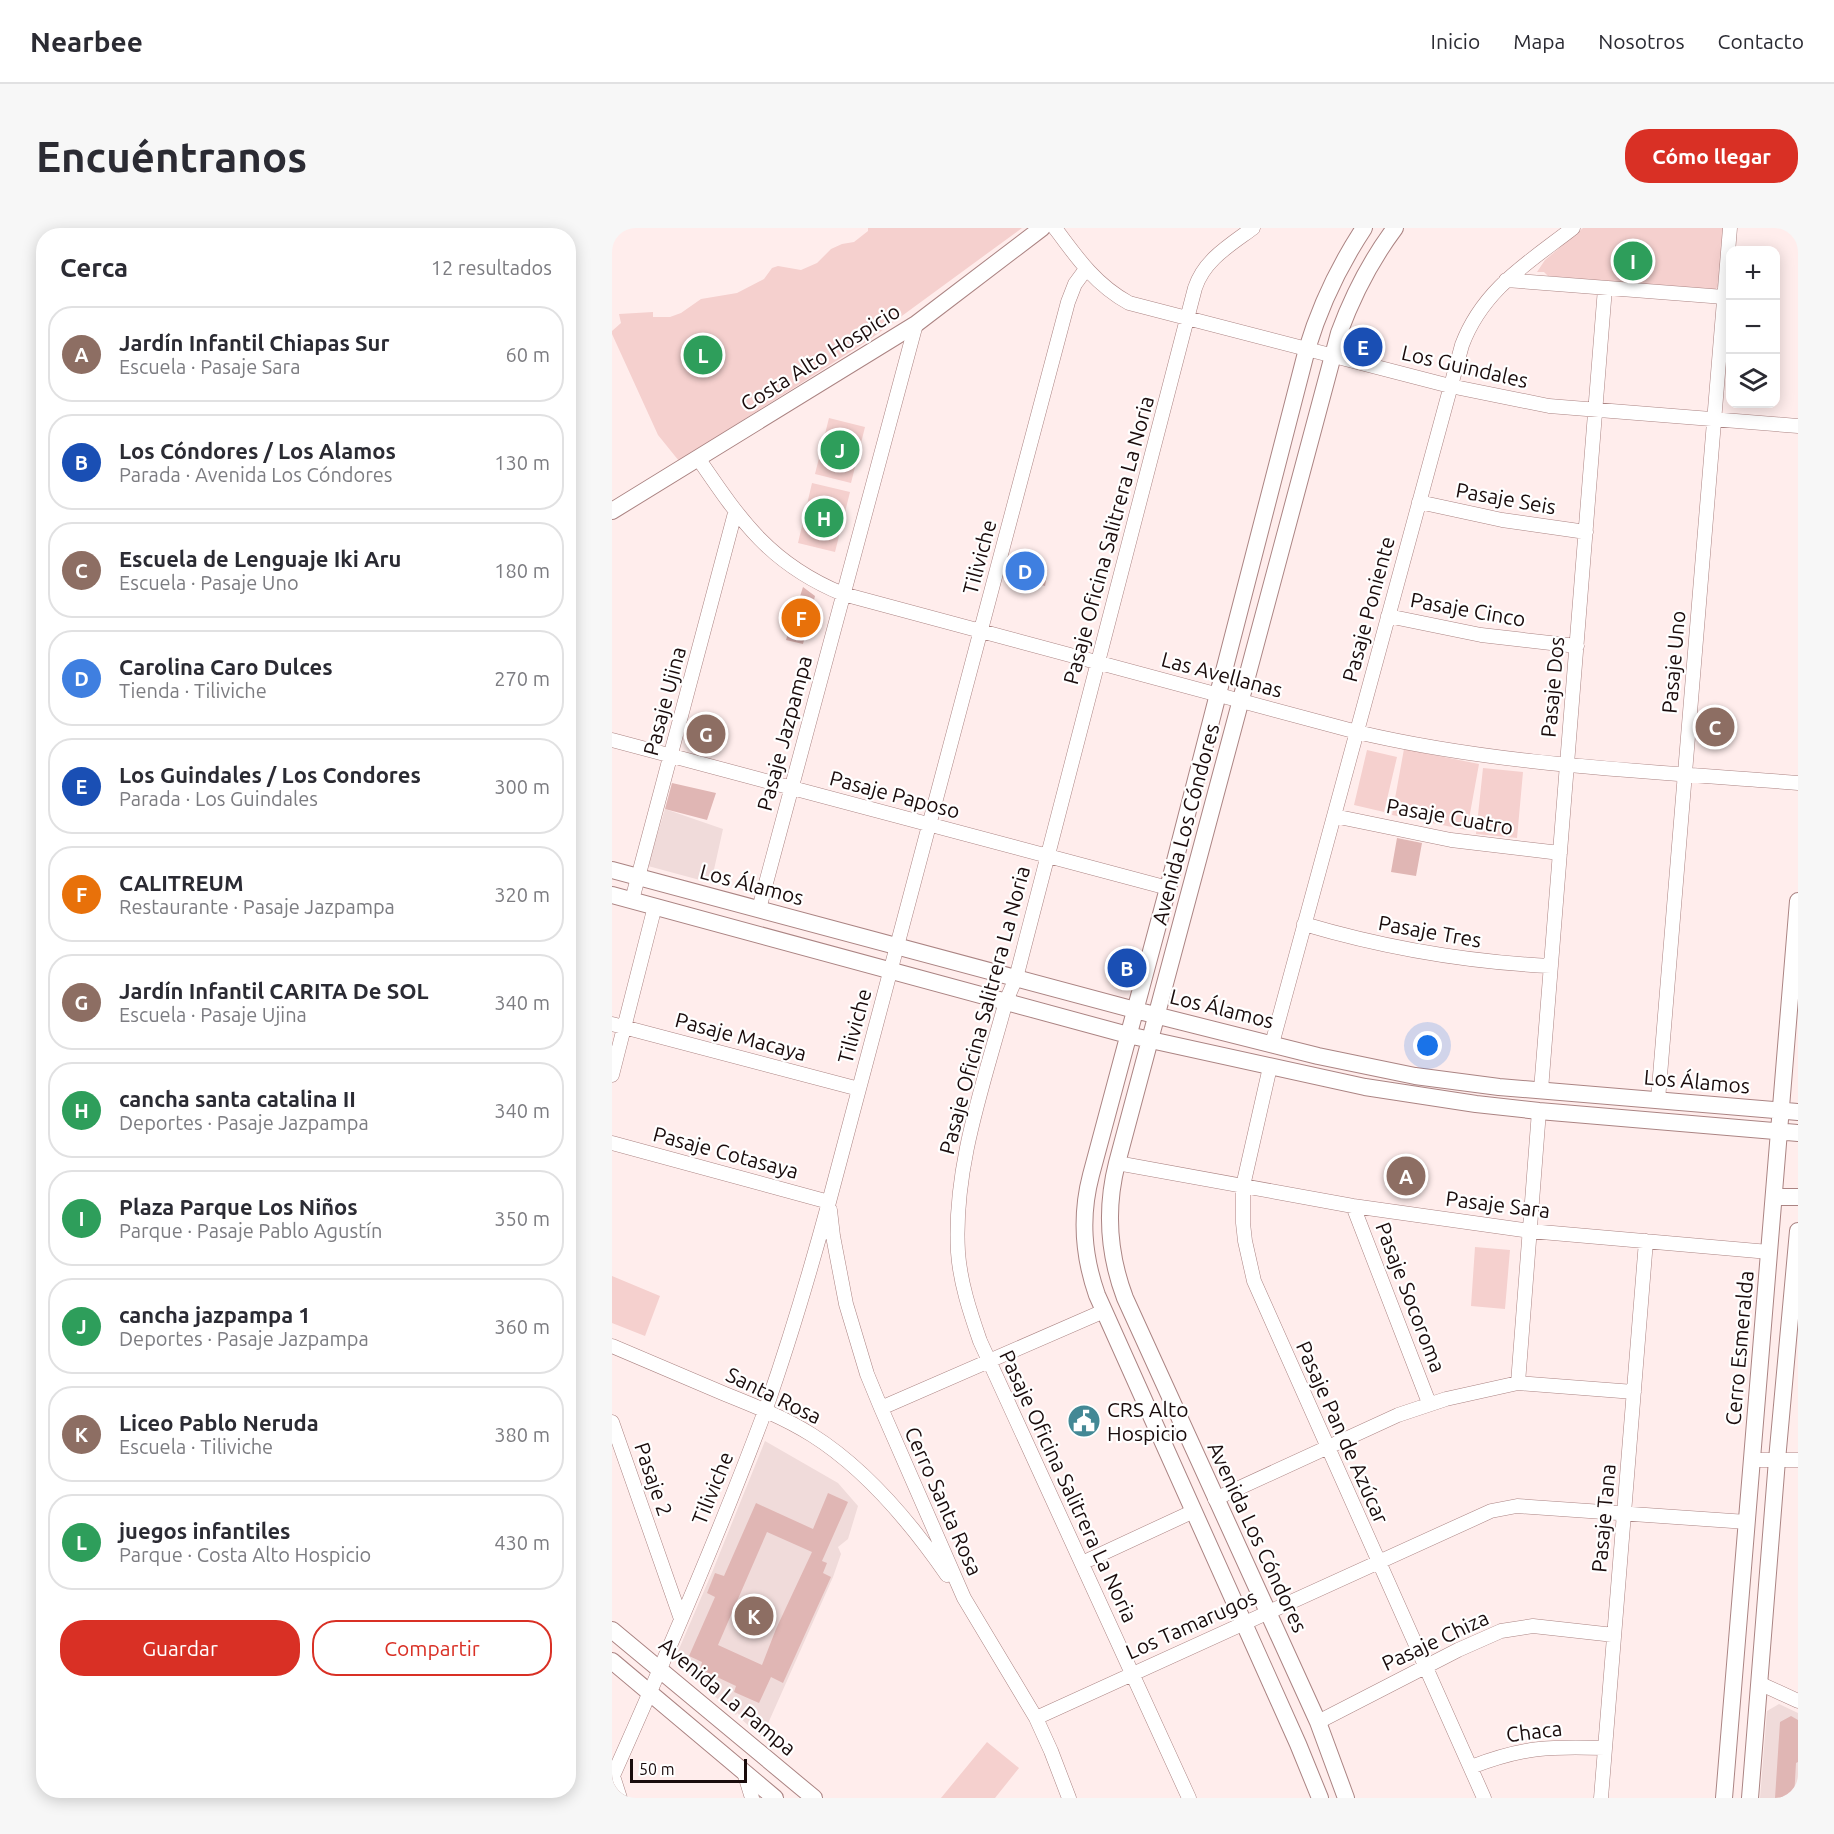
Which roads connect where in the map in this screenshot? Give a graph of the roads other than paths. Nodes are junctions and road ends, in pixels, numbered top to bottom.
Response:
1 (1042, 228) edge
2 (1055, 228) edge
3 (1253, 228) edge
4 (1364, 228) edge
5 (1395, 228) edge
6 (1573, 228) edge
7 (1730, 228) edge
8 (1086, 269) junction
9 (1506, 280) junction
10 (1605, 288) junction
11 (1724, 297) junction
12 (1187, 318) junction
13 (916, 324) junction
14 (1307, 349) junction
15 (1333, 356) junction
16 (1450, 386) junction
17 (1596, 410) junction
18 (1714, 420) junction
19 (1798, 426) edge
20 (698, 458) junction
21 (1419, 502) junction
22 (613, 513) edge
23 (735, 513) junction
24 (1586, 532) junction
25 (843, 594) junction
26 (1388, 616) junction
27 (981, 631) junction
28 (1577, 646) junction
29 (1098, 662) junction
30 (1218, 695) junction
31 (1241, 701) junction
32 (1357, 732) junction
33 (612, 740) edge
34 (671, 756) junction
35 (1567, 765) junction
36 (1685, 774) junction
37 (1798, 783) edge
38 (791, 788) junction
39 (1334, 816) junction
40 (930, 824) junction
41 (1560, 853) junction
42 (1048, 856) junction
43 (612, 870) edge
44 (639, 878) junction
45 (1168, 888) junction
46 (612, 895) edge
47 (632, 900) junction
48 (1798, 901) edge
49 (655, 906) junction
50 (759, 909) junction
51 (1304, 924) junction
52 (897, 946) junction
53 (1551, 966) junction
54 (891, 970) junction
55 (1016, 978) junction
56 (1006, 1001) junction
57 (1135, 1010) junction
58 (1157, 1015) junction
59 (618, 1026) edge
60 (1128, 1035) junction
61 (1150, 1040) junction
62 (1272, 1044) junction
63 (1270, 1067) junction
64 (612, 1075) edge
65 (859, 1089) junction
66 (1541, 1090) junction
67 (1658, 1100) junction
68 (1781, 1110) junction
69 (1539, 1111) junction
70 (1798, 1112) edge
71 (1779, 1132) junction
72 (1798, 1133) edge
73 (612, 1143) edge
74 (1117, 1163) junction
75 (1243, 1186) junction
76 (1774, 1197) junction
77 (1798, 1197) edge
78 (830, 1202) junction
79 (1353, 1206) junction
80 (1771, 1228) junction
81 (1798, 1230) edge
82 (1530, 1231) junction
83 (1646, 1241) junction
84 (1769, 1252) junction
85 (1104, 1311) junction
86 (612, 1346) edge
87 (988, 1361) junction
88 (1518, 1383) junction
89 (1634, 1392) junction
90 (1429, 1403) junction
91 (881, 1408) junction
92 (765, 1410) junction
93 (612, 1422) edge
94 (1327, 1447) junction
95 (1753, 1460) junction
96 (1777, 1461) junction
97 (1798, 1461) edge
98 (1215, 1499) junction
99 (1194, 1511) junction
100 (1624, 1513) junction
101 (1747, 1522) junction
102 (1379, 1562) junction
103 (1770, 1562) junction
104 (1082, 1563) junction
105 (964, 1599) junction
106 (1268, 1612) junction
107 (681, 1619) junction
108 (1244, 1623) junction
109 (612, 1630) edge
110 (1614, 1635) junction
111 (612, 1661) edge
112 (1426, 1666) junction
113 (659, 1669) junction
114 (1133, 1674) junction
115 (1761, 1684) junction
116 (649, 1691) junction
117 (1798, 1701) edge
118 (1036, 1718) junction
119 (1318, 1722) junction
120 (1605, 1748) junction
121 (1471, 1767) junction
122 (744, 1772) junction
123 (612, 1777) edge
124 (620, 1798) edge
125 (752, 1798) edge
126 (775, 1798) edge
127 (814, 1798) edge
128 (1069, 1798) edge
129 (1189, 1798) edge
130 (1320, 1798) edge
131 (1346, 1798) edge
132 (1484, 1798) edge
133 (1601, 1798) edge
134 (1724, 1798) edge
135 (1750, 1798) edge

1 - 13 street, Costa Alto Hospicio
2 - 8 street, Los Guindales
3 - 12 street, Pasaje Oficina Salitrera La Noria
4 - 14 street, Avenida Los Cóndores
5 - 15 street, Avenida Los Cóndores
6 - 9 street, Pasaje Poniente
7 - 11 street, Pasaje Uno
8 - 12 street, Los Guindales
8 - 27 street, Tiliviche
9 - 10 street
9 - 16 street, Pasaje Poniente
10 - 11 street
10 - 17 street, Pasaje Dos
11 - 18 street, Pasaje Uno
12 - 14 street, Los Guindales
12 - 29 street, Pasaje Oficina Salitrera La Noria
13 - 20 street, Costa Alto Hospicio
13 - 25 street, Pasaje Jazpampa
14 - 15 street, Los Guindales
14 - 30 street, Avenida Los Cóndores
15 - 16 street, Los Guindales
15 - 31 street, Avenida Los Cóndores
16 - 17 street, Los Guindales
16 - 21 street, Pasaje Poniente
17 - 18 street, Los Guindales
17 - 24 street, Pasaje Dos
18 - 19 street, Los Guindales
18 - 36 street, Pasaje Uno
20 - 22 street, Costa Alto Hospicio
20 - 23 street, Las Avellanas
21 - 24 street, Pasaje Seis
21 - 26 street, Pasaje Poniente
23 - 25 street, Las Avellanas
23 - 34 street, Pasaje Ujina
24 - 28 street, Pasaje Dos
25 - 27 street, Las Avellanas
25 - 38 street, Pasaje Jazpampa
26 - 28 street, Pasaje Cinco
26 - 32 street, Pasaje Poniente
27 - 29 street, Las Avellanas
27 - 40 street, Tiliviche
28 - 35 street, Pasaje Dos
29 - 30 street, Las Avellanas
29 - 42 street, Pasaje Oficina Salitrera La Noria
30 - 31 street, Las Avellanas
30 - 45 street, Avenida Los Cóndores
31 - 32 street, Las Avellanas
31 - 58 street, Avenida Los Cóndores
32 - 35 street, Las Avellanas
32 - 39 street, Pasaje Poniente
33 - 34 street, Pasaje Paposo
34 - 38 street, Pasaje Paposo
34 - 44 street, Pasaje Ujina
35 - 36 street, Las Avellanas
35 - 41 street, Pasaje Dos
36 - 37 street, Las Avellanas
36 - 67 street, Pasaje Uno
38 - 40 street, Pasaje Paposo
38 - 50 street, Pasaje Jazpampa
39 - 41 street, Pasaje Cuatro
39 - 51 street, Pasaje Poniente
40 - 42 street, Pasaje Paposo
40 - 52 street, Tiliviche
41 - 53 street, Pasaje Dos
42 - 45 street, Pasaje Paposo
42 - 55 street, Pasaje Oficina Salitrera La Noria
43 - 44 street, Los Álamos
44 - 47 street, Pasaje Ujina
44 - 50 street, Los Álamos
45 - 57 street, Avenida Los Cóndores
46 - 47 street, Los Álamos
47 - 49 street, Los Álamos
48 - 68 street, Cerro Esmeralda
49 - 54 street, Los Álamos
49 - 59 street
50 - 52 street, Los Álamos
51 - 53 street, Pasaje Tres
51 - 62 street, Pasaje Poniente
52 - 54 street, Tiliviche
52 - 55 street, Los Álamos
53 - 66 street, Pasaje Dos
54 - 56 street, Los Álamos
54 - 65 street, Tiliviche
55 - 56 street, Pasaje Oficina Salitrera La Noria
55 - 57 street, Los Álamos
56 - 60 street, Los Álamos
56 - 87 street, Pasaje Oficina Salitrera La Noria
57 - 58 street, Los Álamos
57 - 60 street, Avenida Los Cóndores
58 - 61 street, Avenida Los Cóndores
58 - 62 street, Los Álamos
59 - 64 street
59 - 65 street, Pasaje Macaya
60 - 61 street, Los Álamos
60 - 85 street, Avenida Los Cóndores
61 - 63 street, Los Álamos
61 - 74 street, Avenida Los Cóndores
62 - 66 street, Los Álamos
63 - 69 street, Los Álamos
63 - 75 street, Pasaje Pan de Azúcar
65 - 78 street, Tiliviche
66 - 67 street, Los Álamos
67 - 68 street, Los Álamos
68 - 70 street, Los Álamos
68 - 71 street, Cerro Esmeralda
69 - 71 street, Los Álamos
69 - 82 street
71 - 72 street, Los Álamos
71 - 76 street, Cerro Esmeralda
73 - 78 street, Pasaje Cotasaya
74 - 75 street, Pasaje Sara
74 - 98 street, Avenida Los Cóndores
75 - 79 street, Pasaje Sara
75 - 94 street, Pasaje Pan de Azúcar
76 - 77 street
76 - 80 street, Cerro Esmeralda
78 - 91 street, Cerro Santa Rosa
78 - 92 street, Tiliviche
79 - 82 street, Pasaje Sara
79 - 90 street, Pasaje Socoroma
80 - 81 street
80 - 84 street, Cerro Esmeralda
81 - 96 street
82 - 83 street, Pasaje Sara
82 - 88 street
83 - 84 street, Pasaje Sara
83 - 89 street, Pasaje Tana
84 - 95 street, Cerro Esmeralda
85 - 87 street
85 - 99 street, Avenida Los Cóndores
86 - 92 street, Santa Rosa
87 - 91 street
87 - 104 street, Pasaje Oficina Salitrera La Noria
88 - 89 street
88 - 90 street
89 - 100 street, Pasaje Tana
90 - 94 street
91 - 105 street, Cerro Santa Rosa
92 - 105 street, Santa Rosa
92 - 107 street, Tiliviche
93 - 107 street, Pasaje 2
94 - 98 street
94 - 102 street, Pasaje Pan de Azúcar
95 - 96 street
95 - 101 street, Cerro Esmeralda
96 - 97 street
96 - 103 street
98 - 106 street, Avenida Los Cóndores
99 - 104 street
99 - 108 street, Avenida Los Cóndores
100 - 101 street, Los Tamarugos
100 - 102 street, Los Tamarugos
100 - 110 street, Pasaje Tana
101 - 103 street
101 - 134 street, Cerro Esmeralda
102 - 106 street, Los Tamarugos
102 - 112 street, Pasaje Pan de Azúcar
103 - 115 street
104 - 114 street, Pasaje Oficina Salitrera La Noria
105 - 118 street, Cerro Santa Rosa
106 - 108 street, Los Tamarugos
106 - 119 street, Avenida Los Cóndores
107 - 113 street, Tiliviche
108 - 114 street, Los Tamarugos
108 - 130 street, Avenida Los Cóndores
109 - 113 street, Avenida La Pampa
110 - 112 street, Pasaje Chiza
110 - 120 street, Pasaje Tana
111 - 116 street
112 - 119 street, Pasaje Chiza
112 - 121 street, Pasaje Pan de Azúcar
113 - 116 street, Tiliviche
113 - 127 street, Avenida La Pampa
114 - 118 street, Los Tamarugos
114 - 129 street, Pasaje Oficina Salitrera La Noria
115 - 117 street
115 - 135 street
116 - 122 street
116 - 123 street, Tiliviche
118 - 128 street, Cerro Santa Rosa
119 - 131 street, Avenida Los Cóndores
120 - 121 street, Chaca
120 - 133 street, Pasaje Tana
121 - 132 street, Pasaje Pan de Azúcar
122 - 125 street
122 - 126 street
123 - 124 street

